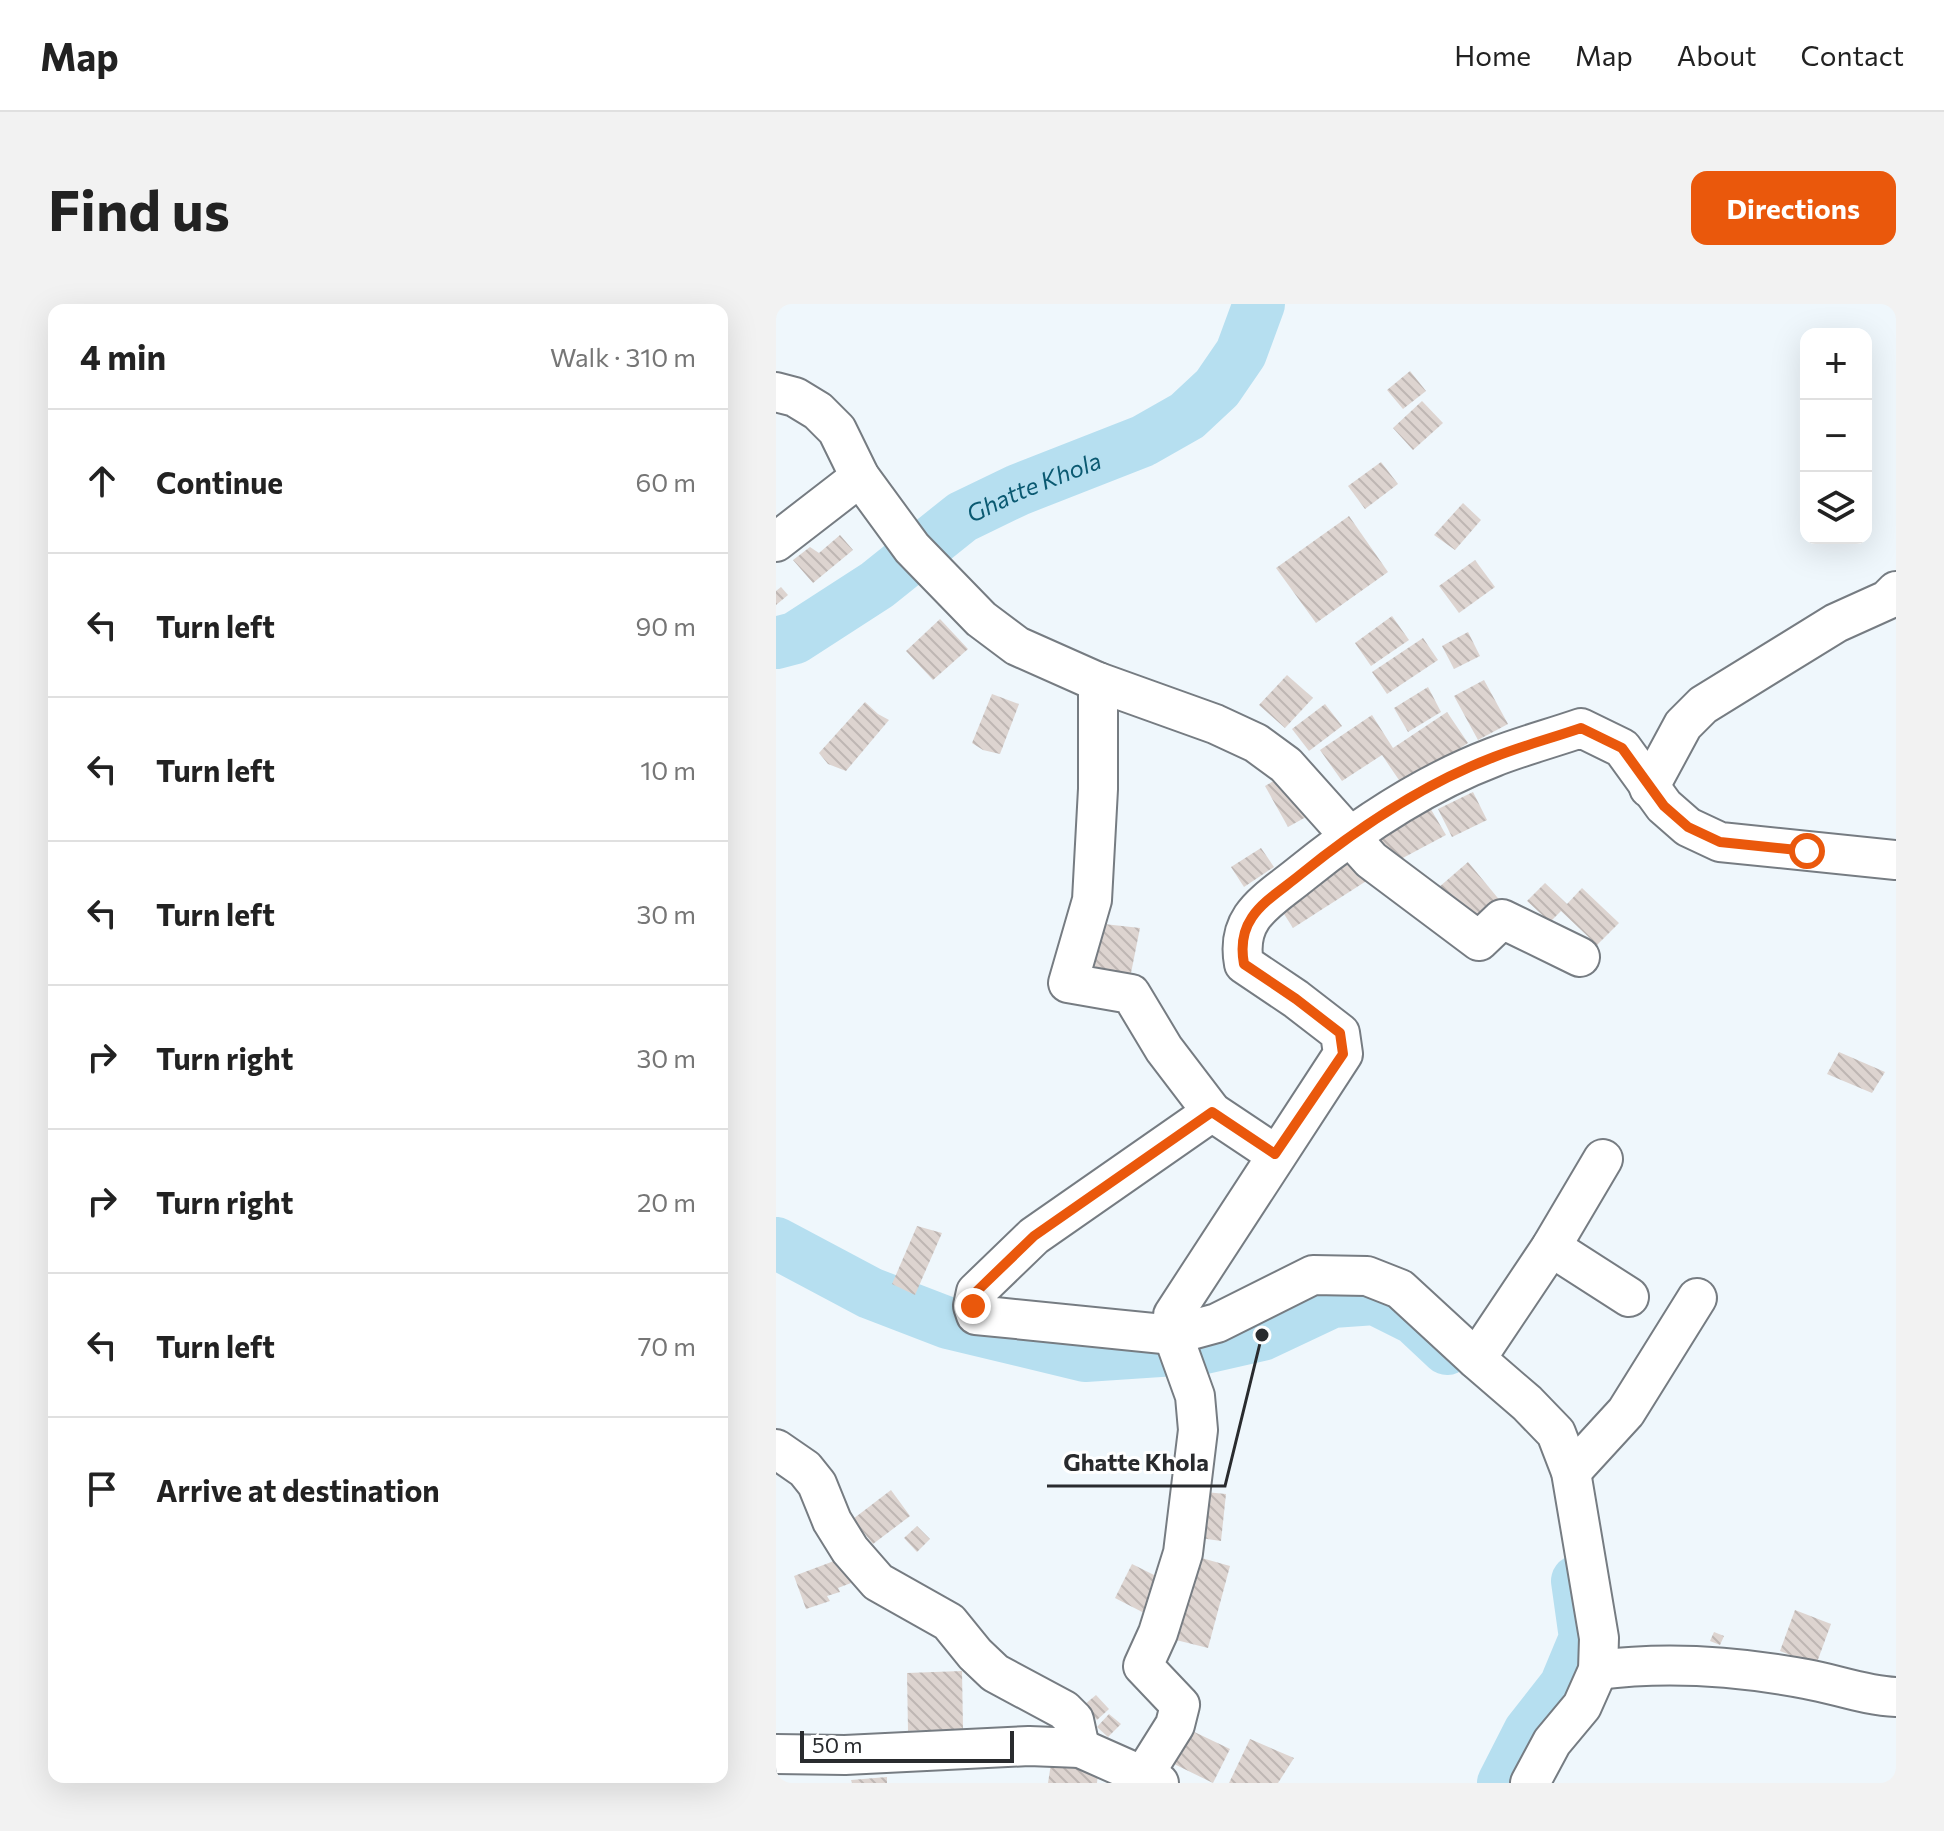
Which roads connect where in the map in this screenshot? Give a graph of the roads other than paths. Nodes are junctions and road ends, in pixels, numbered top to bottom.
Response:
1 (776, 392) edge
2 (860, 477) junction
3 (776, 542) edge
4 (1896, 591) edge
5 (1098, 682) junction
6 (1649, 788) junction
7 (1350, 834) junction
8 (1896, 860) edge
9 (1580, 957) dead end
10 (1212, 1112) junction
11 (1275, 1154) junction
12 (1603, 1159) dead end
13 (1551, 1247) junction
14 (1629, 1297) dead end
15 (1697, 1298) dead end
16 (1178, 1352) junction
17 (1476, 1359) junction
18 (776, 1449) edge
19 (1571, 1472) junction
20 (1598, 1670) junction
21 (1896, 1697) edge
22 (1080, 1748) junction
23 (776, 1754) edge
24 (845, 1769) edge
25 (1151, 1780) edge
26 (1530, 1783) edge

1 - 2 street
2 - 3 street
2 - 5 street
4 - 6 street
5 - 7 street
5 - 10 street
6 - 7 street
6 - 8 street
7 - 9 street
7 - 11 street
10 - 11 street
10 - 16 street
11 - 16 street
12 - 13 street
13 - 14 street
13 - 17 street
15 - 19 street
16 - 17 street
16 - 25 street
17 - 19 street
18 - 22 street
19 - 20 street
20 - 21 street
20 - 26 street
22 - 24 street
22 - 25 street
23 - 24 street

